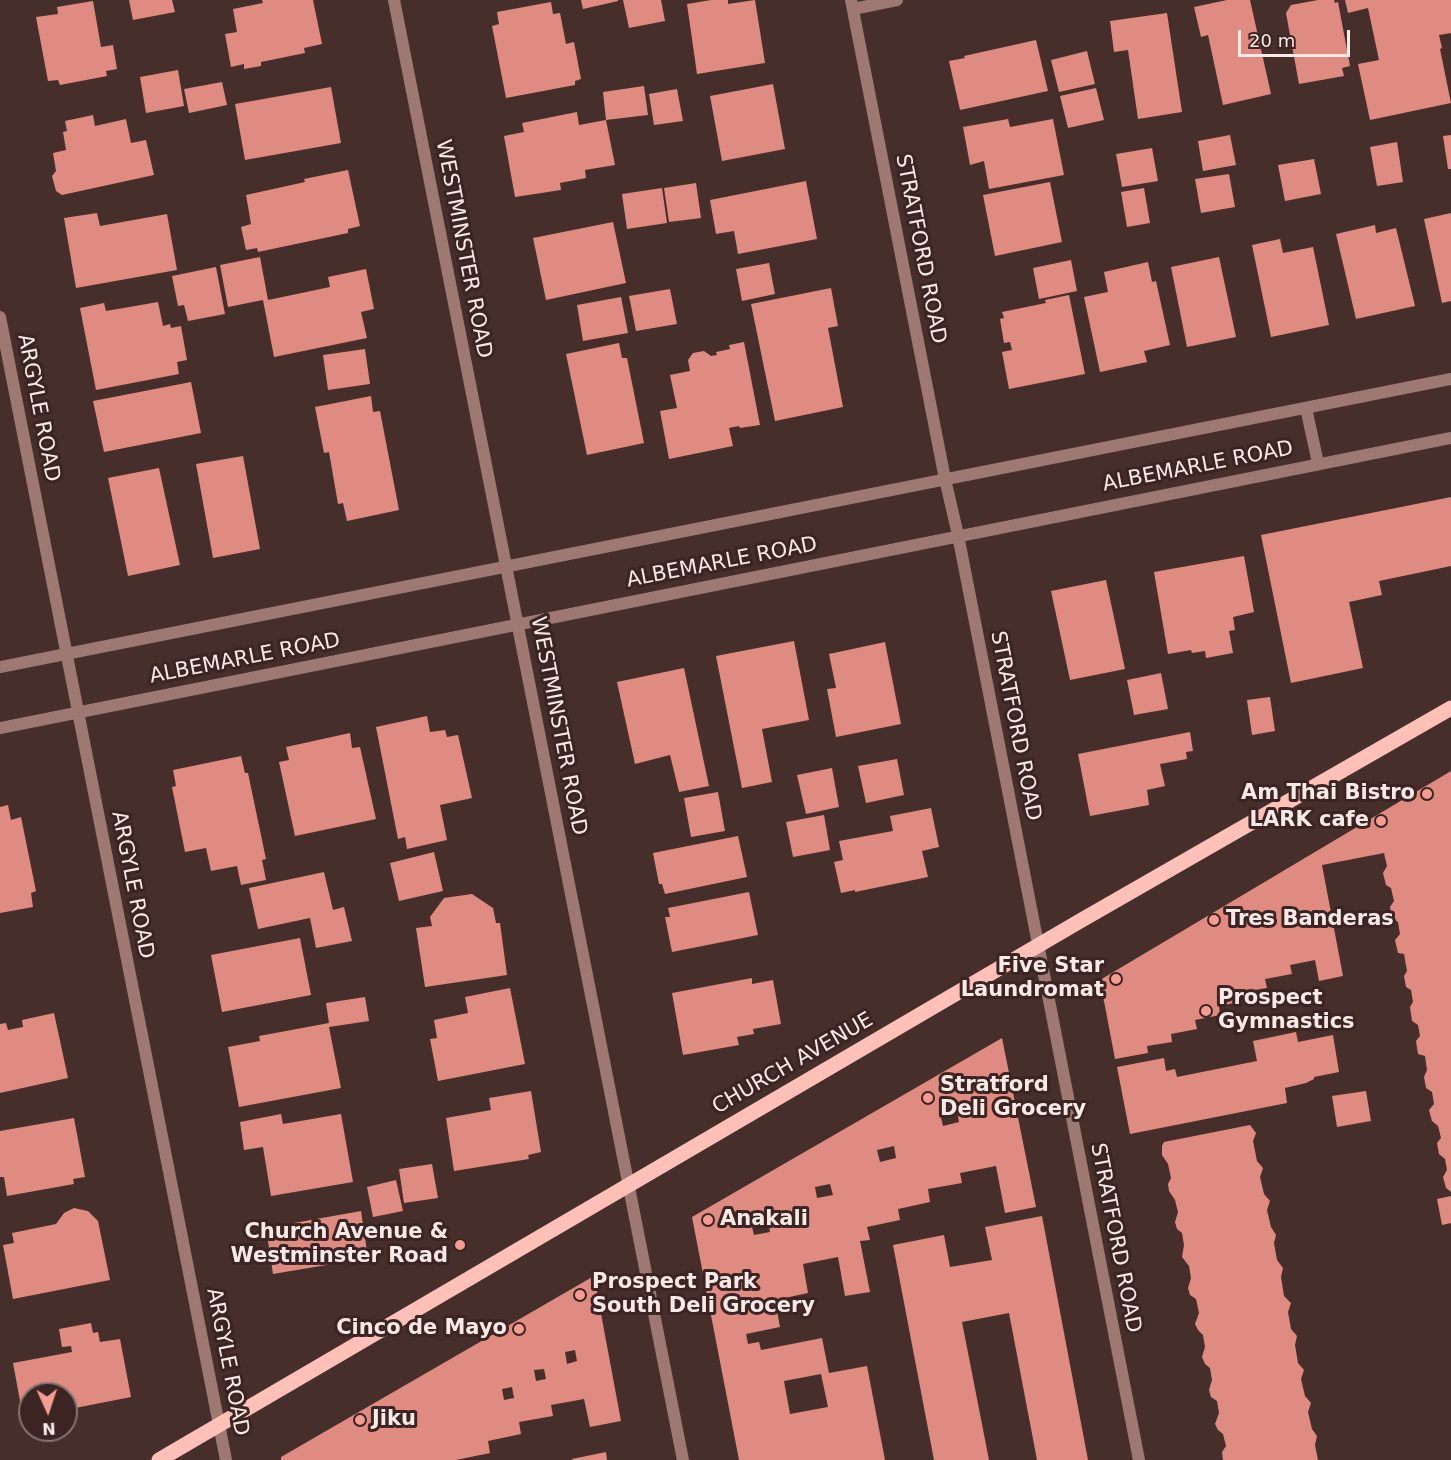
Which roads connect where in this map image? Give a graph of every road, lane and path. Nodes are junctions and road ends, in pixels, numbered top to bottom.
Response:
1 (394, 0) edge
2 (897, 0) edge
3 (852, 4) edge
4 (0, 317) edge
5 (1451, 379) edge
6 (1306, 408) junction
7 (1451, 438) edge
8 (1318, 463) junction
9 (945, 479) junction
10 (958, 535) junction
11 (506, 567) junction
12 (518, 624) junction
13 (66, 654) junction
14 (0, 667) edge
15 (1451, 708) edge
16 (78, 712) junction
17 (0, 728) edge
18 (1038, 946) junction
19 (629, 1184) junction
20 (219, 1424) junction
21 (159, 1460) edge
22 (226, 1460) edge
23 (683, 1460) edge
24 (1139, 1460) edge

1 - 11 street, WESTMINSTER ROAD
2 - 3 street
3 - 9 street, STRATFORD ROAD
4 - 13 street, ARGYLE ROAD
5 - 6 street, ALBEMARLE ROAD
6 - 8 street
6 - 9 street, ALBEMARLE ROAD
7 - 8 street, ALBEMARLE ROAD
8 - 10 street, ALBEMARLE ROAD
9 - 10 street, STRATFORD ROAD
9 - 11 street, ALBEMARLE ROAD
10 - 12 street, ALBEMARLE ROAD
10 - 18 street, STRATFORD ROAD
11 - 12 street, WESTMINSTER ROAD
11 - 13 street, ALBEMARLE ROAD
12 - 16 street, ALBEMARLE ROAD
12 - 19 street, WESTMINSTER ROAD
13 - 14 street, ALBEMARLE ROAD
13 - 16 street, ARGYLE ROAD
15 - 18 main road, CHURCH AVENUE
16 - 17 street, ALBEMARLE ROAD
16 - 20 street, ARGYLE ROAD
18 - 19 main road, CHURCH AVENUE
18 - 24 street, STRATFORD ROAD
19 - 20 main road, CHURCH AVENUE
19 - 23 street, WESTMINSTER ROAD
20 - 21 main road, CHURCH AVENUE
20 - 22 street, ARGYLE ROAD

